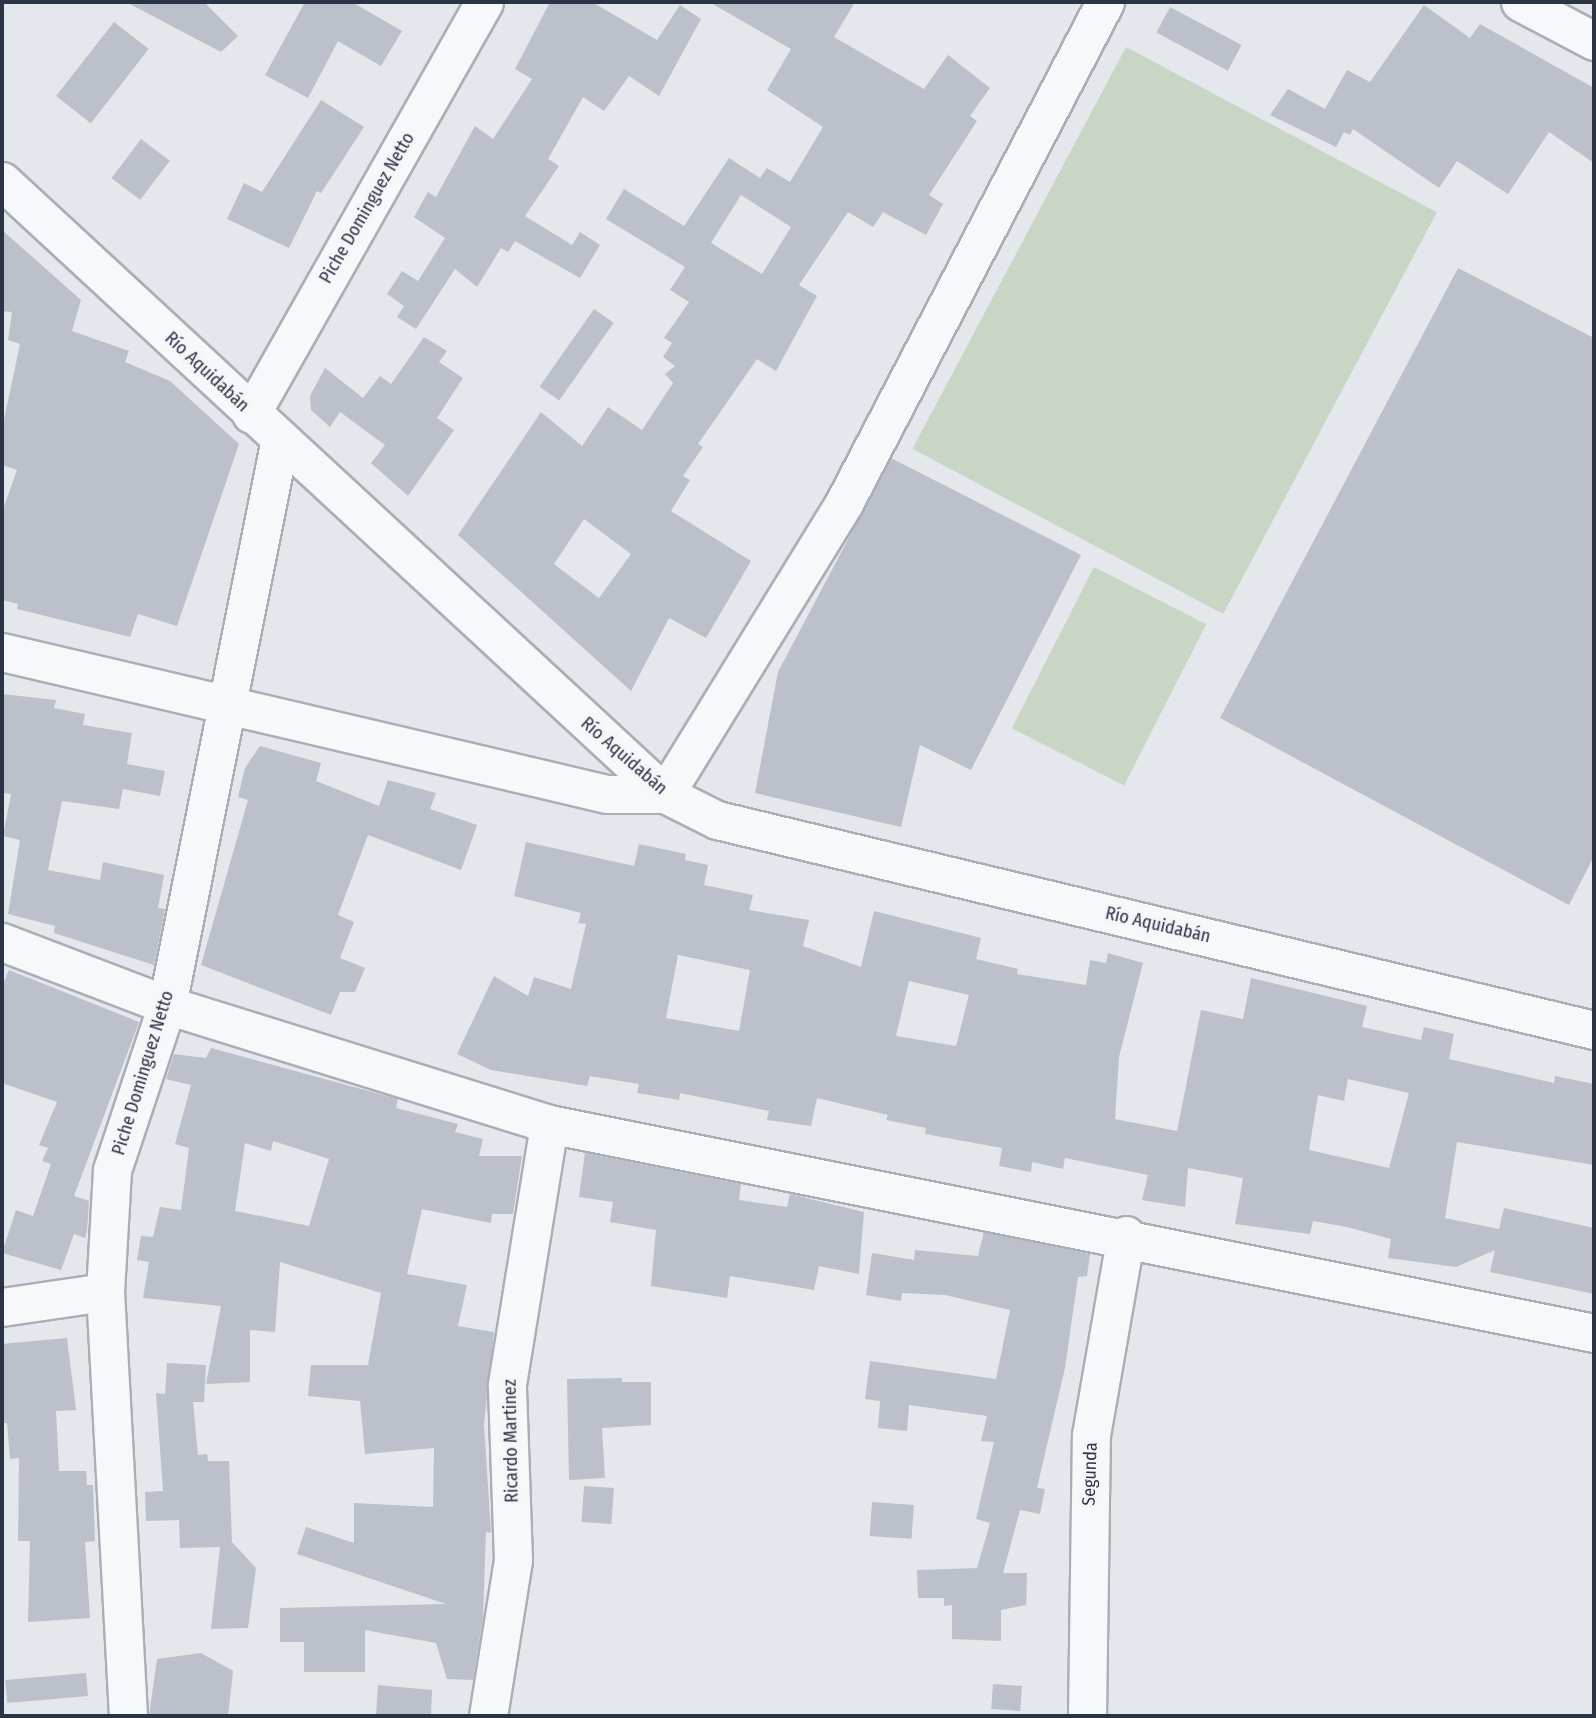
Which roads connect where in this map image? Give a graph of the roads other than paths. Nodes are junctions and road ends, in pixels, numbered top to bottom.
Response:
1 (484, 2) edge
2 (1105, 2) edge
3 (1520, 2) edge
4 (1594, 41) edge
5 (2, 181) edge
6 (251, 414) junction
7 (280, 439) junction
8 (2, 652) edge
9 (226, 709) junction
10 (664, 794) junction
11 (2, 942) edge
12 (167, 1005) junction
13 (1594, 1030) edge
14 (550, 1124) junction
15 (1126, 1235) junction
16 (105, 1292) junction
17 (2, 1307) edge
18 (1594, 1333) edge
19 (128, 1716) edge
20 (488, 1716) edge
21 (1087, 1716) edge

1 - 6 street, Piche Dominguez Netto
2 - 10 street
3 - 4 street
5 - 6 street, Río Aquidabán
6 - 7 street, Río Aquidabán
7 - 9 street, Piche Dominguez Netto
7 - 10 street, Río Aquidabán
8 - 9 street
9 - 10 street
9 - 12 street, Piche Dominguez Netto
10 - 13 street, Río Aquidabán
11 - 12 street
12 - 14 street
12 - 16 street, Piche Dominguez Netto
14 - 15 street
14 - 20 street, Ricardo Martinez
15 - 18 street
15 - 21 street, Segunda
16 - 17 street
16 - 19 street, Piche Dominguez Netto

